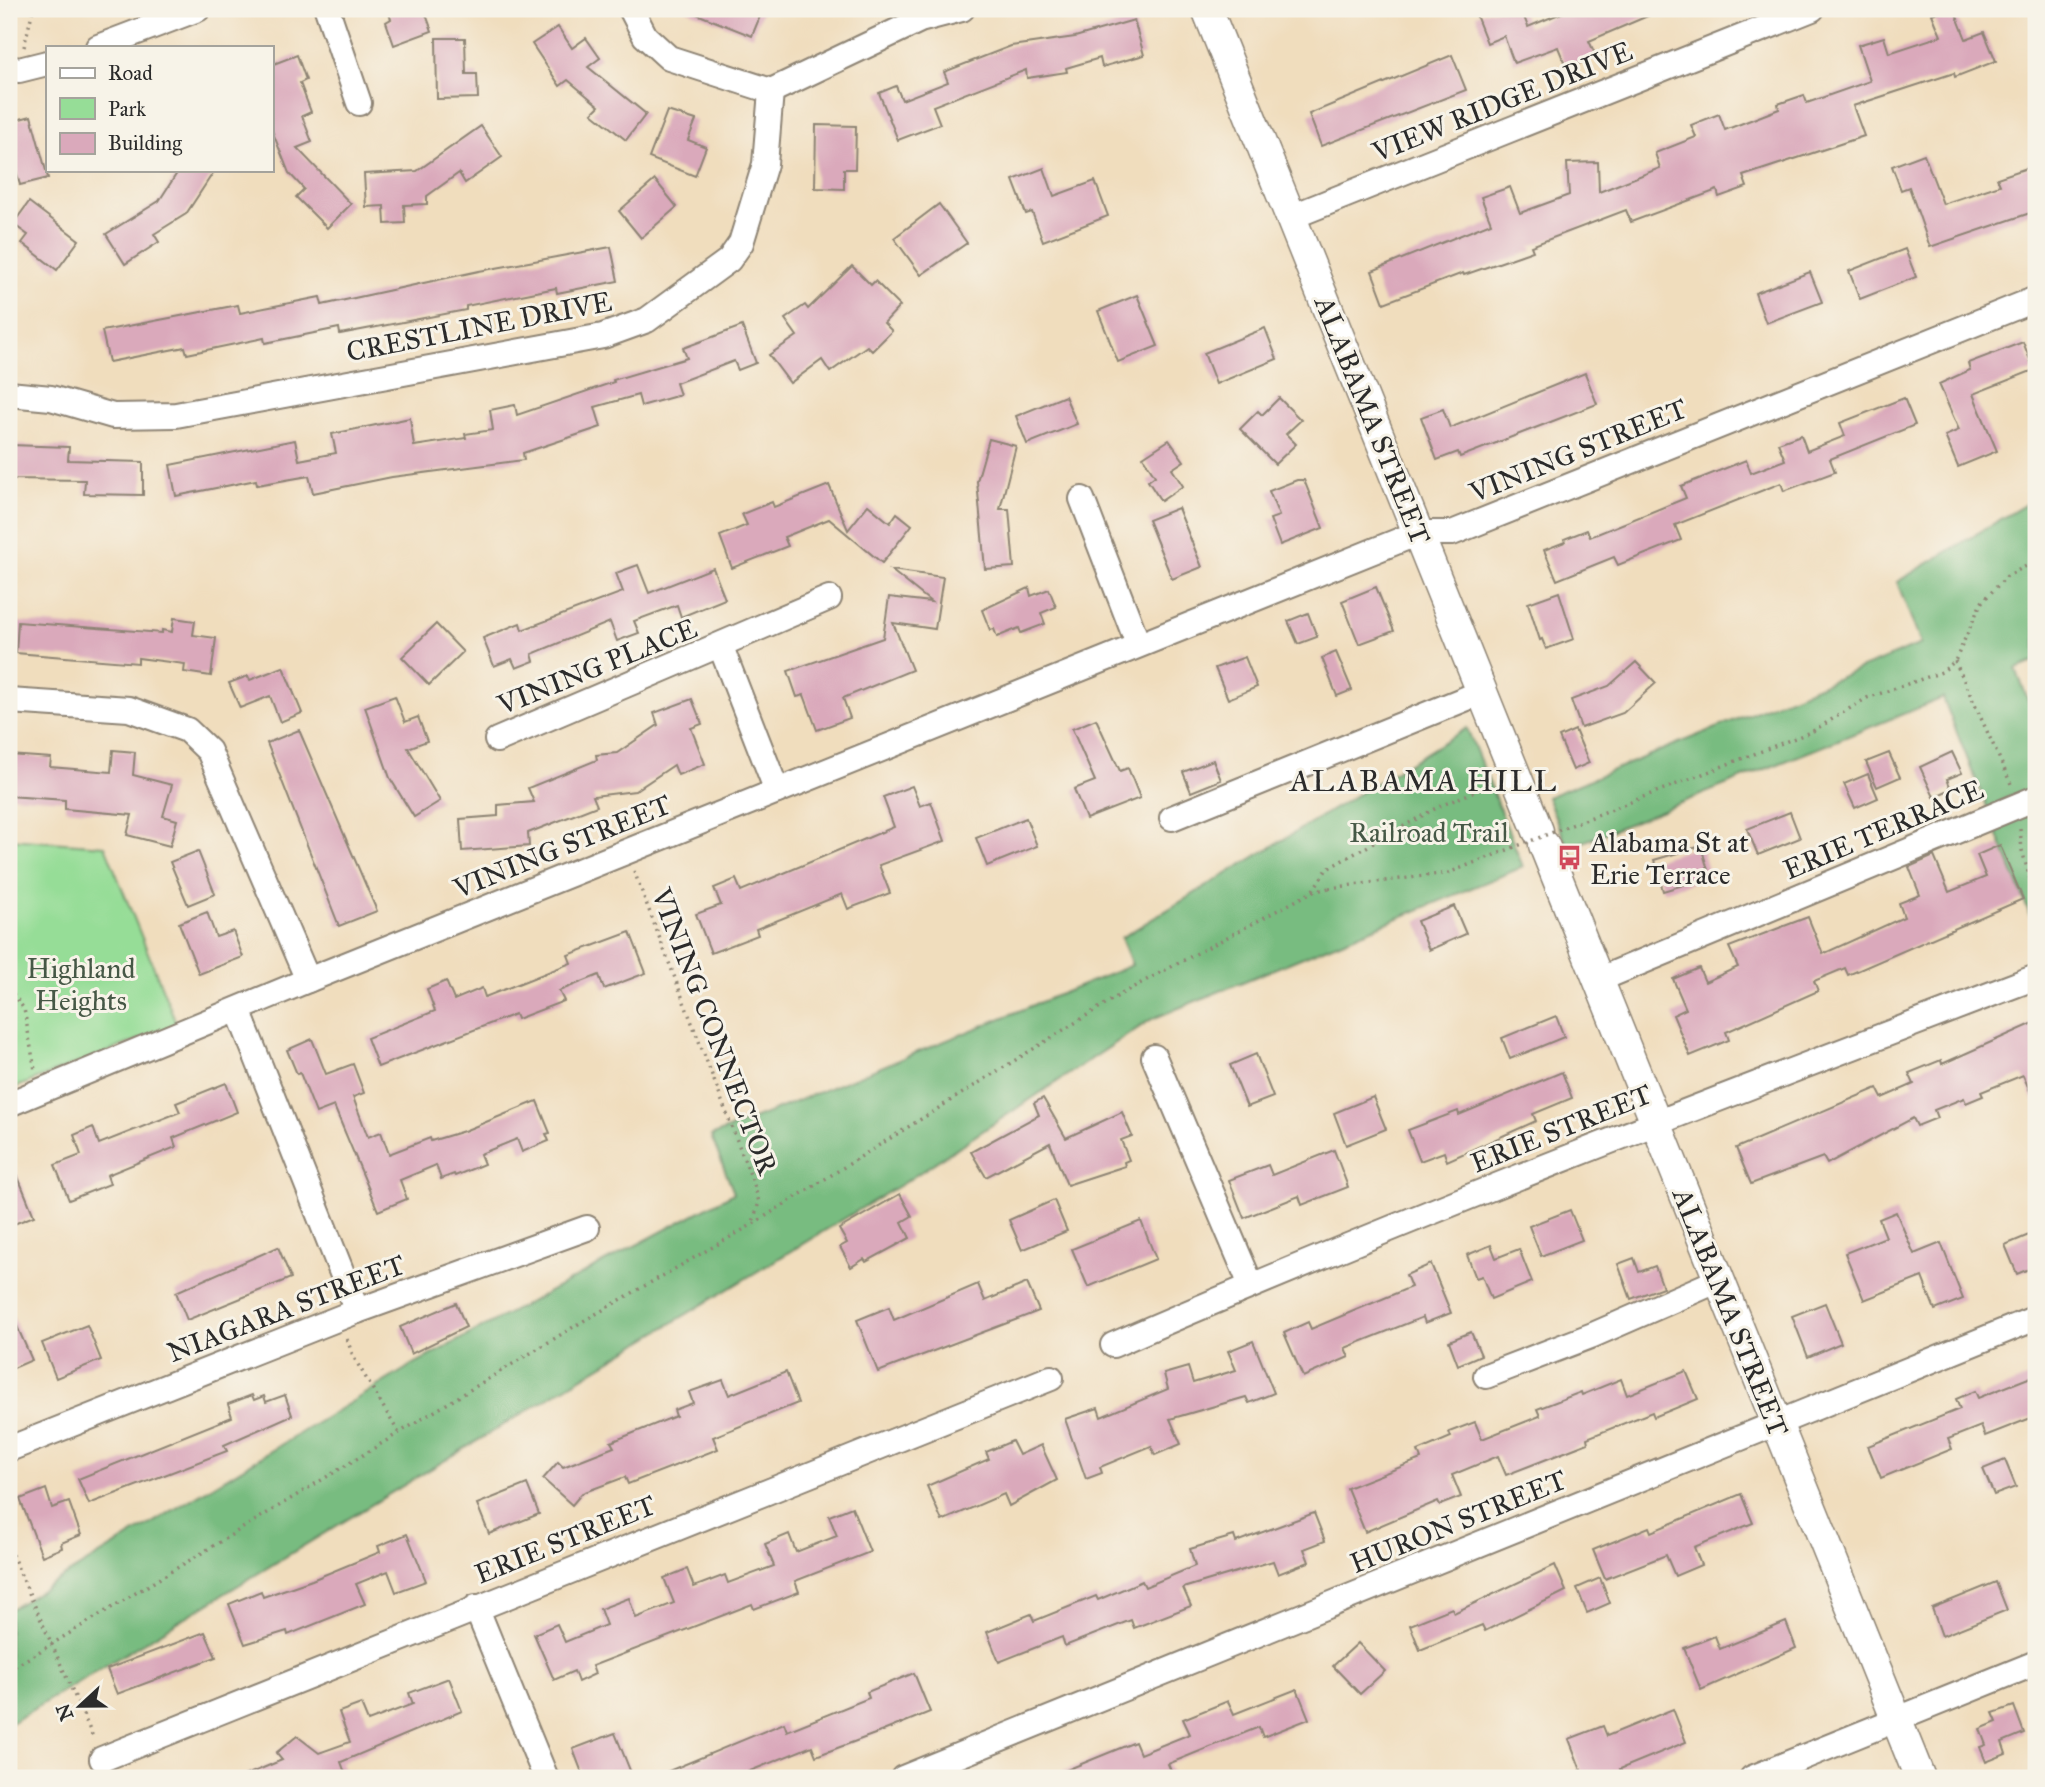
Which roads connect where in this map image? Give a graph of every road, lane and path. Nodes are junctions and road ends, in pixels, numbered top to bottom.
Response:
1 (33, 9) edge
2 (198, 9) edge
3 (327, 9) edge
4 (631, 9) edge
5 (962, 9) edge
6 (1208, 9) edge
7 (1812, 9) edge
8 (918, 15) edge
9 (101, 46) edge
10 (46, 63) edge
11 (14, 69) edge
12 (771, 91) junction
13 (359, 103) dead end
14 (1291, 217) junction
15 (2036, 299) edge
16 (9, 394) edge
17 (1082, 499) dead end
18 (1418, 533) junction
19 (2036, 561) edge
20 (829, 598) dead end
21 (1138, 644) junction
22 (721, 647) junction
23 (1955, 661) junction
24 (1482, 692) junction
25 (9, 701) edge
26 (497, 740) dead end
27 (1485, 787) dead end
28 (777, 791) junction
29 (2027, 802) edge
30 (1172, 818) dead end
31 (627, 853) junction
32 (1312, 892) junction
33 (2036, 901) edge
34 (2036, 976) edge
35 (308, 980) junction
36 (1598, 980) junction
37 (9, 988) edge
38 (238, 1010) junction
39 (1154, 1057) dead end
40 (35, 1074) dead end
41 (9, 1104) edge
42 (1655, 1122) junction
43 (753, 1224) junction
44 (587, 1228) dead end
45 (1719, 1280) junction
46 (1251, 1285) junction
47 (348, 1315) junction
48 (2036, 1318) edge
49 (1113, 1345) dead end
50 (1486, 1376) dead end
51 (1051, 1378) dead end
52 (1777, 1424) junction
53 (400, 1435) junction
54 (9, 1449) edge
55 (9, 1548) edge
56 (475, 1607) junction
57 (53, 1644) junction
58 (2036, 1663) edge
59 (9, 1670) edge
60 (1896, 1720) junction
61 (102, 1759) joint
62 (546, 1778) edge
63 (903, 1778) edge
64 (1752, 1778) edge
65 (1920, 1778) edge

1 - 11 path
2 - 9 street
3 - 13 street
4 - 12 street
5 - 8 street
6 - 14 main road, ALABAMA STREET
7 - 14 street, VIEW RIDGE DRIVE
8 - 12 street
10 - 11 street
12 - 16 street, CRESTLINE DRIVE
14 - 18 main road, ALABAMA STREET
15 - 18 street, VINING STREET
17 - 21 street
18 - 21 street, VINING STREET
18 - 24 main road, ALABAMA STREET
19 - 23 path
20 - 22 street, VINING PLACE
21 - 28 street, VINING STREET
22 - 26 street, VINING PLACE
22 - 28 street, VINING PLACE
23 - 29 path
23 - 32 path, bridge
24 - 30 street
24 - 36 main road, ALABAMA STREET
25 - 35 street
27 - 32 path
28 - 31 street, VINING STREET
29 - 33 path
29 - 36 street, ERIE TERRACE
31 - 35 street, VINING STREET
31 - 43 path, VINING CONNECTOR
32 - 43 path
34 - 42 street, ERIE STREET
35 - 38 street, VINING STREET
36 - 42 main road, ALABAMA STREET
37 - 40 path
38 - 41 street, VINING STREET
38 - 47 street
39 - 46 street
42 - 45 main road, ALABAMA STREET
42 - 46 street, ERIE STREET
43 - 53 path
44 - 47 street, NIAGARA STREET
45 - 50 street
45 - 52 main road, ALABAMA STREET
46 - 49 street, ERIE STREET
47 - 53 path
47 - 54 street, NIAGARA STREET
48 - 52 street, HURON STREET
51 - 56 street, ERIE STREET
52 - 60 main road, ALABAMA STREET
52 - 63 street, HURON STREET
53 - 57 path
55 - 57 path
56 - 61 street, ERIE STREET
56 - 62 street
57 - 59 path
57 - 61 path
58 - 60 street
60 - 64 street
60 - 65 main road, ALABAMA STREET

